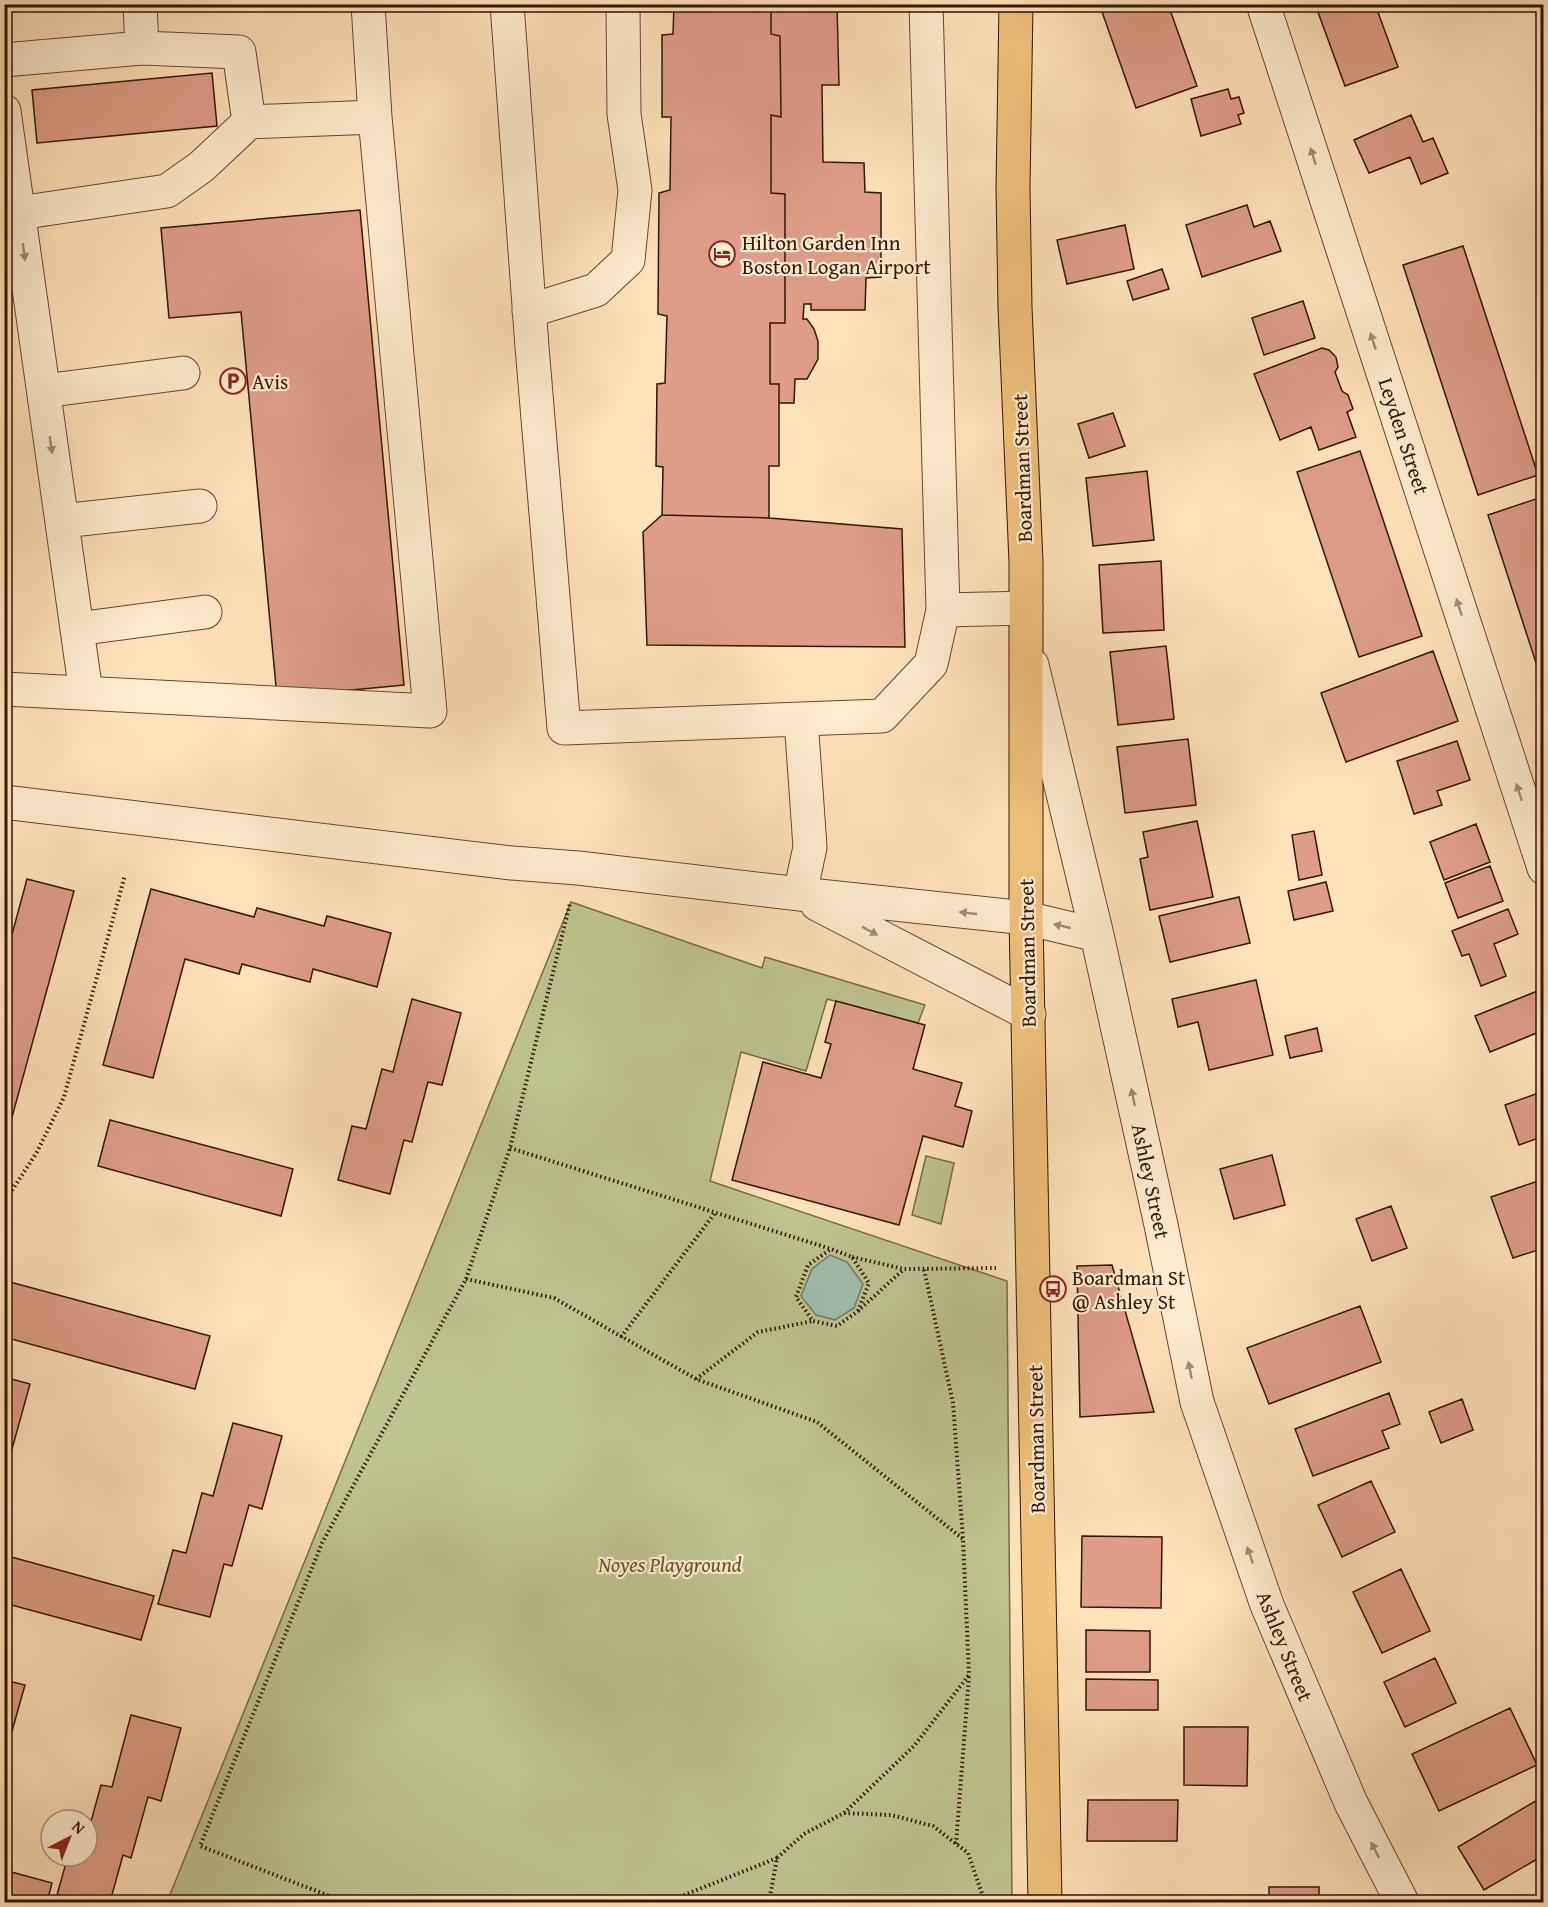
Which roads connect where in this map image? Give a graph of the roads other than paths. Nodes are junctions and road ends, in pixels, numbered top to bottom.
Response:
1 (140, 4) edge
2 (368, 4) edge
3 (507, 4) edge
4 (623, 4) edge
5 (926, 4) edge
6 (1016, 4) edge
7 (1263, 4) edge
8 (142, 48) junction
9 (4, 60) edge
10 (4, 111) edge
11 (375, 117) junction
12 (249, 122) junction
13 (19, 213) junction
14 (529, 311) junction
15 (183, 373) dead end
16 (44, 391) junction
17 (200, 506) dead end
18 (62, 521) junction
19 (1026, 608) junction
20 (943, 610) junction
21 (205, 612) dead end
22 (77, 629) junction
23 (1027, 644) junction
24 (4, 689) edge
25 (86, 693) junction
26 (801, 719) junction
27 (4, 802) edge
28 (1544, 868) edge
29 (800, 894) junction
30 (1026, 918) junction
31 (1097, 935) junction
32 (1029, 1014) junction
33 (1045, 1902) edge
34 (1402, 1902) edge

1 - 8 street
2 - 11 street
3 - 14 street
4 - 14 street
5 - 20 street
6 - 19 main road, Boardman Street
28 -> 7 street, Leyden Street
8 - 9 street
8 - 12 street
10 - 13 street
11 - 12 street
11 - 25 street
12 - 13 street
13 -> 16 street
14 - 26 street
15 - 16 street
16 -> 18 street
17 - 18 street
18 - 22 street
19 - 20 street
19 - 23 main road, Boardman Street
20 - 26 street
21 - 22 street
22 - 25 street
23 - 30 main road, Boardman Street
23 - 31 street, Ashley Street
24 - 25 street
26 - 29 street
27 - 29 street
30 -> 29 street
29 -> 32 street
31 -> 30 street
30 - 32 main road, Boardman Street
34 -> 31 street, Ashley Street
32 - 33 main road, Boardman Street

